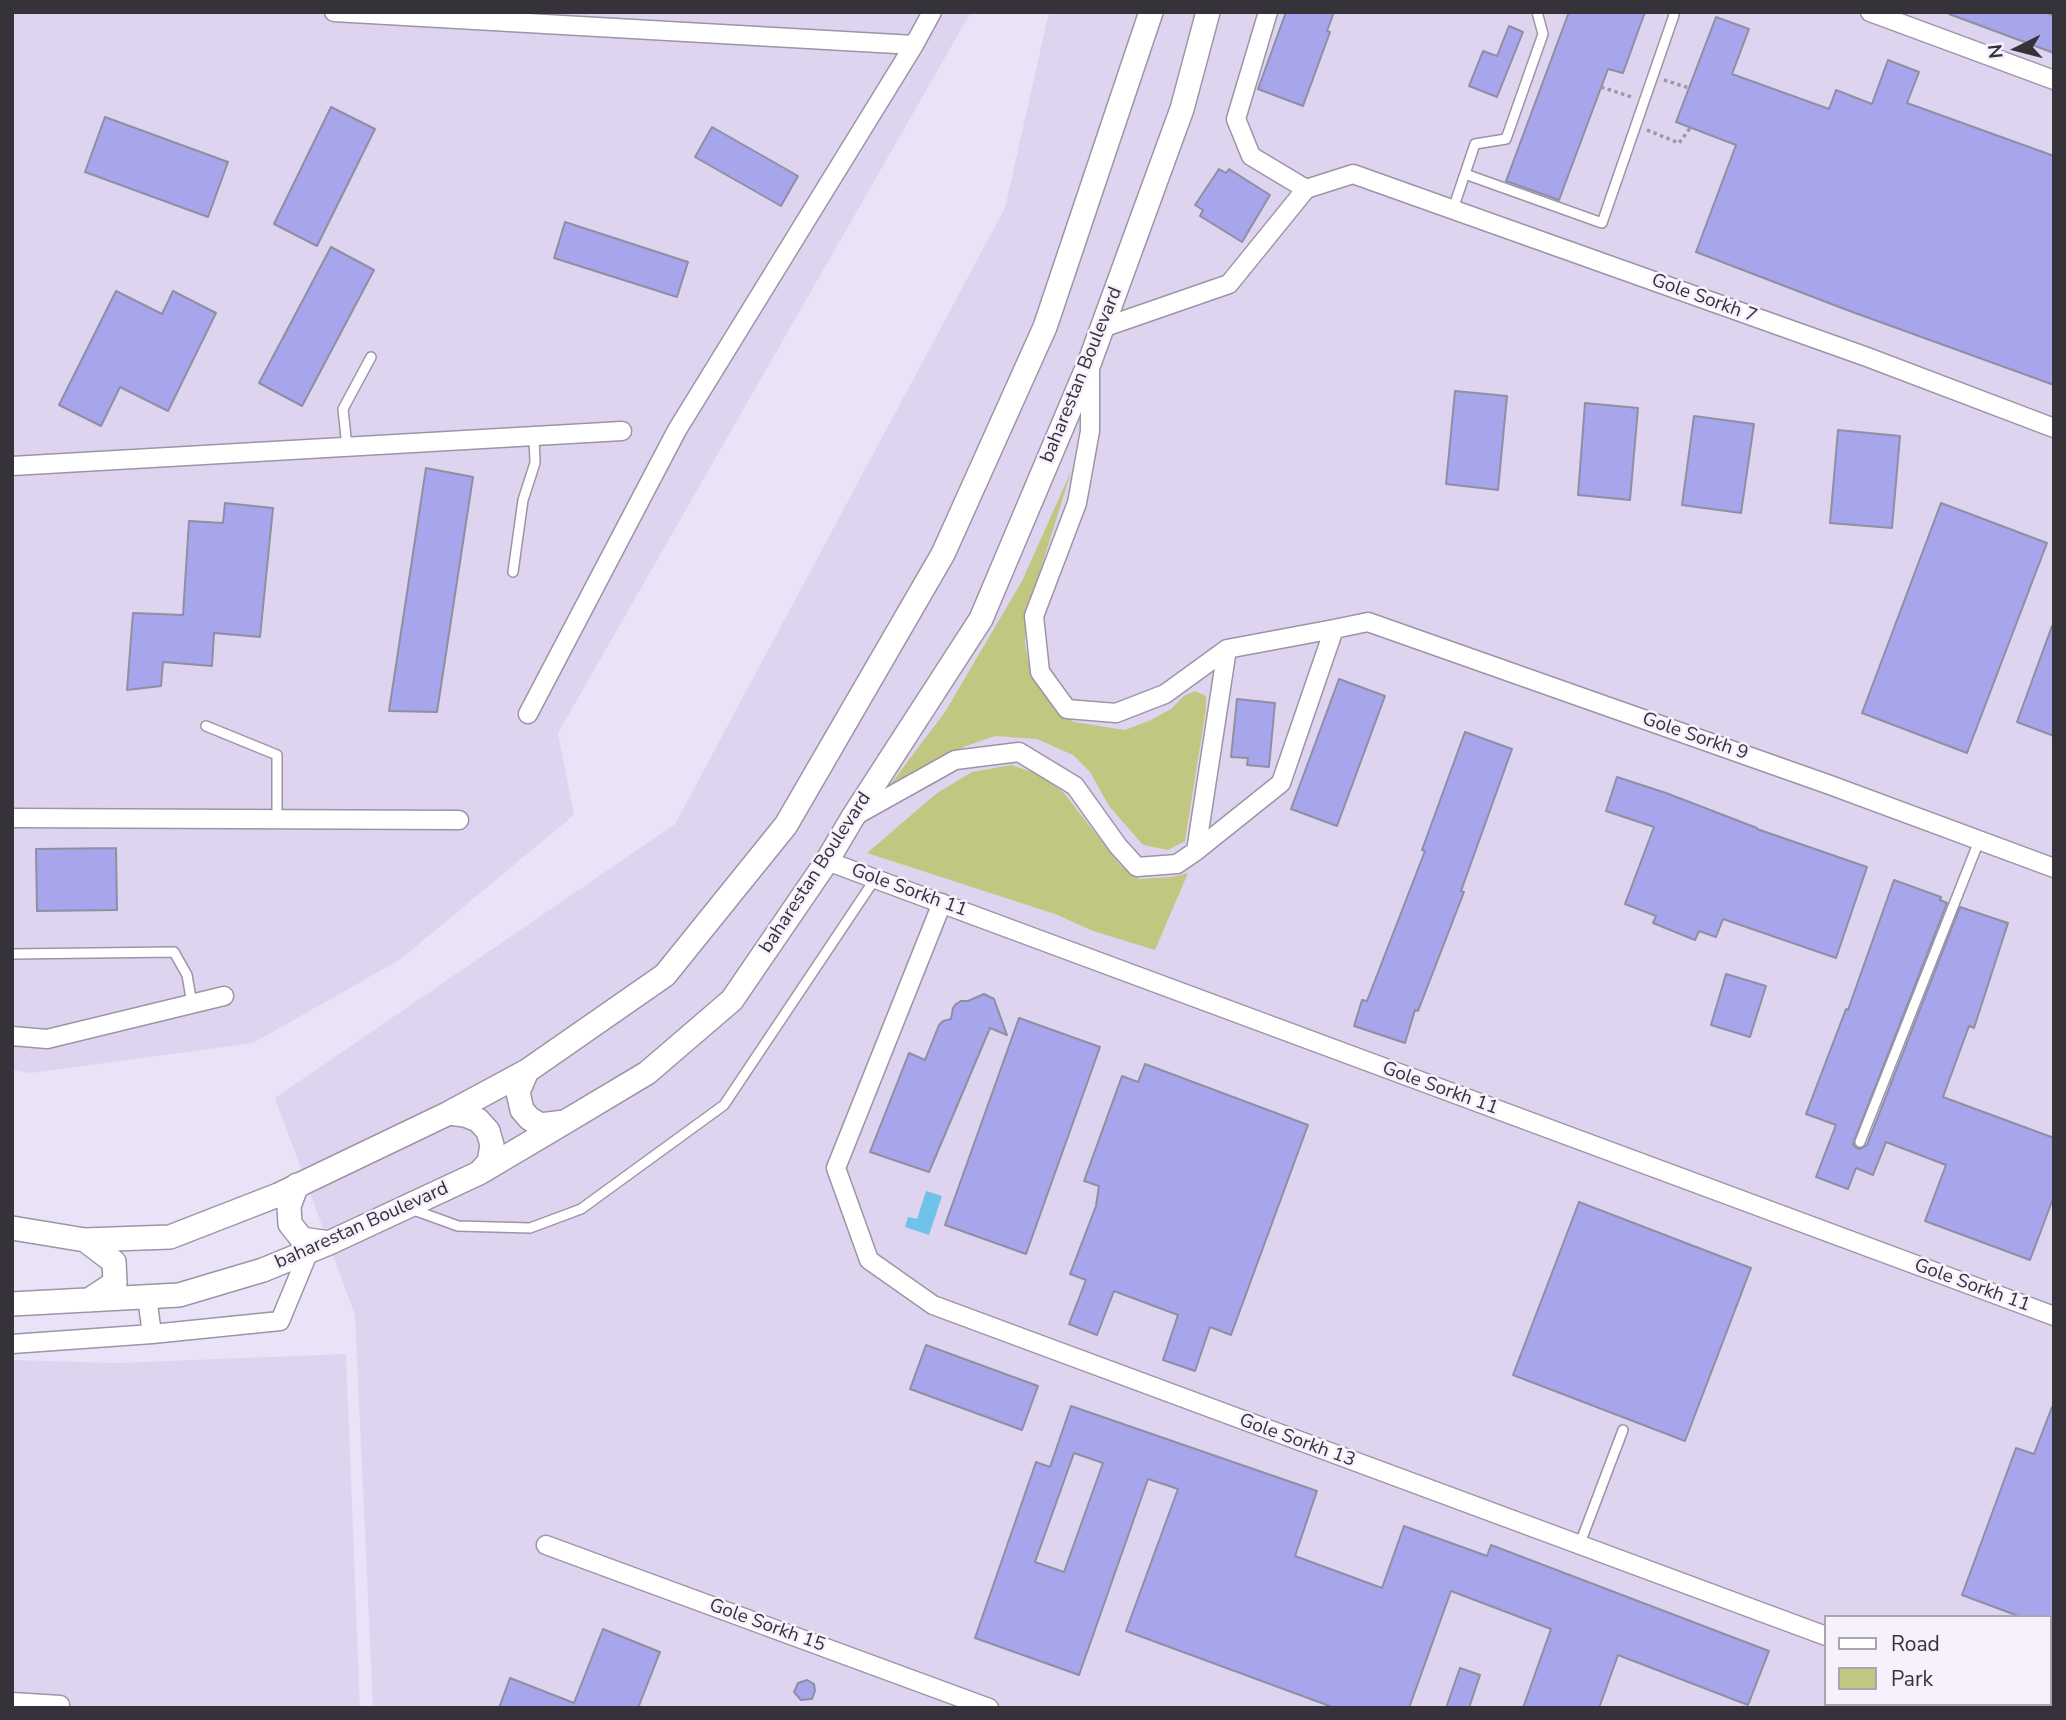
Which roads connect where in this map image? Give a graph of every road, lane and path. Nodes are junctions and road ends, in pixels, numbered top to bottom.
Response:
1 (334, 12) edge
2 (932, 12) edge
3 (1151, 12) edge
4 (1208, 12) edge
5 (1268, 12) edge
6 (1537, 12) edge
7 (1673, 12) edge
8 (1870, 12) edge
9 (914, 45) junction
10 (1653, 76) junction
11 (2054, 80) edge
12 (1601, 87) dead end
13 (1689, 88) dead end
14 (1644, 101) junction
15 (1635, 126) junction
16 (1691, 127) dead end
17 (1465, 174) junction
18 (1306, 189) junction
19 (1453, 209) junction
20 (1102, 328) junction
21 (371, 357) dead end
22 (1090, 361) junction
23 (2054, 428) edge
24 (622, 431) dead end
25 (534, 436) junction
26 (347, 447) junction
27 (12, 466) edge
28 (513, 572) dead end
29 (1334, 629) junction
30 (1227, 649) junction
31 (528, 714) dead end
32 (206, 726) dead end
33 (853, 817) junction
34 (12, 818) edge
35 (277, 819) junction
36 (459, 820) dead end
37 (1979, 841) junction
38 (1196, 851) junction
39 (827, 861) junction
40 (2054, 868) edge
41 (875, 878) junction
42 (942, 904) junction
43 (12, 954) edge
44 (224, 996) dead end
45 (192, 1004) junction
46 (12, 1036) edge
47 (527, 1072) junction
48 (449, 1113) junction
49 (565, 1122) junction
50 (1860, 1142) dead end
51 (479, 1173) junction
52 (297, 1185) junction
53 (406, 1207) junction
54 (12, 1228) edge
55 (85, 1240) junction
56 (319, 1247) junction
57 (147, 1297) junction
58 (89, 1300) junction
59 (12, 1304) edge
60 (2054, 1317) edge
61 (152, 1334) junction
62 (12, 1344) edge
63 (1623, 1430) dead end
64 (546, 1545) dead end
65 (1579, 1546) junction
66 (1825, 1636) edge
67 (12, 1702) edge
68 (60, 1705) dead end
69 (989, 1708) edge

1 - 9 street
2 - 9 street
3 - 47 street
4 - 20 street, baharestan Boulevard
5 - 18 street
6 - 17 lane
7 - 10 lane
8 - 11 street
9 - 31 street
10 - 13 path
10 - 14 lane
12 - 14 path
14 - 15 lane
15 - 16 path
15 - 17 lane
17 - 19 lane
18 - 19 street, Gole Sorkh 7
18 - 20 street
19 - 23 street, Gole Sorkh 7
20 - 22 street, baharestan Boulevard
21 - 26 lane
22 - 30 street
22 - 33 street, baharestan Boulevard
24 - 25 street
25 - 26 street
25 - 28 lane
26 - 27 street
29 - 30 street, Gole Sorkh 9
29 - 37 street, Gole Sorkh 9
29 - 38 street
30 - 38 street
32 - 35 lane
33 - 38 street
33 - 39 street, baharestan Boulevard
34 - 35 street
35 - 36 street
37 - 40 street, Gole Sorkh 9
37 - 50 lane
39 - 41 street, Gole Sorkh 11
39 - 49 street, baharestan Boulevard
41 - 42 street, Gole Sorkh 11
41 - 53 lane
42 - 60 street, Gole Sorkh 11
42 - 65 street, Gole Sorkh 13
43 - 45 lane
44 - 45 street
45 - 46 street
47 - 48 street
47 - 49 street
48 - 51 street
48 - 52 street
49 - 51 street, baharestan Boulevard
51 - 53 street, baharestan Boulevard
52 - 55 street
52 - 56 street
53 - 56 street, baharestan Boulevard
54 - 55 street
55 - 58 street
56 - 57 street, baharestan Boulevard
56 - 61 street
57 - 58 street, baharestan Boulevard
57 - 61 street
58 - 59 street, baharestan Boulevard
61 - 62 street
63 - 65 lane
64 - 69 street, Gole Sorkh 15
65 - 66 street, Gole Sorkh 13
67 - 68 street

